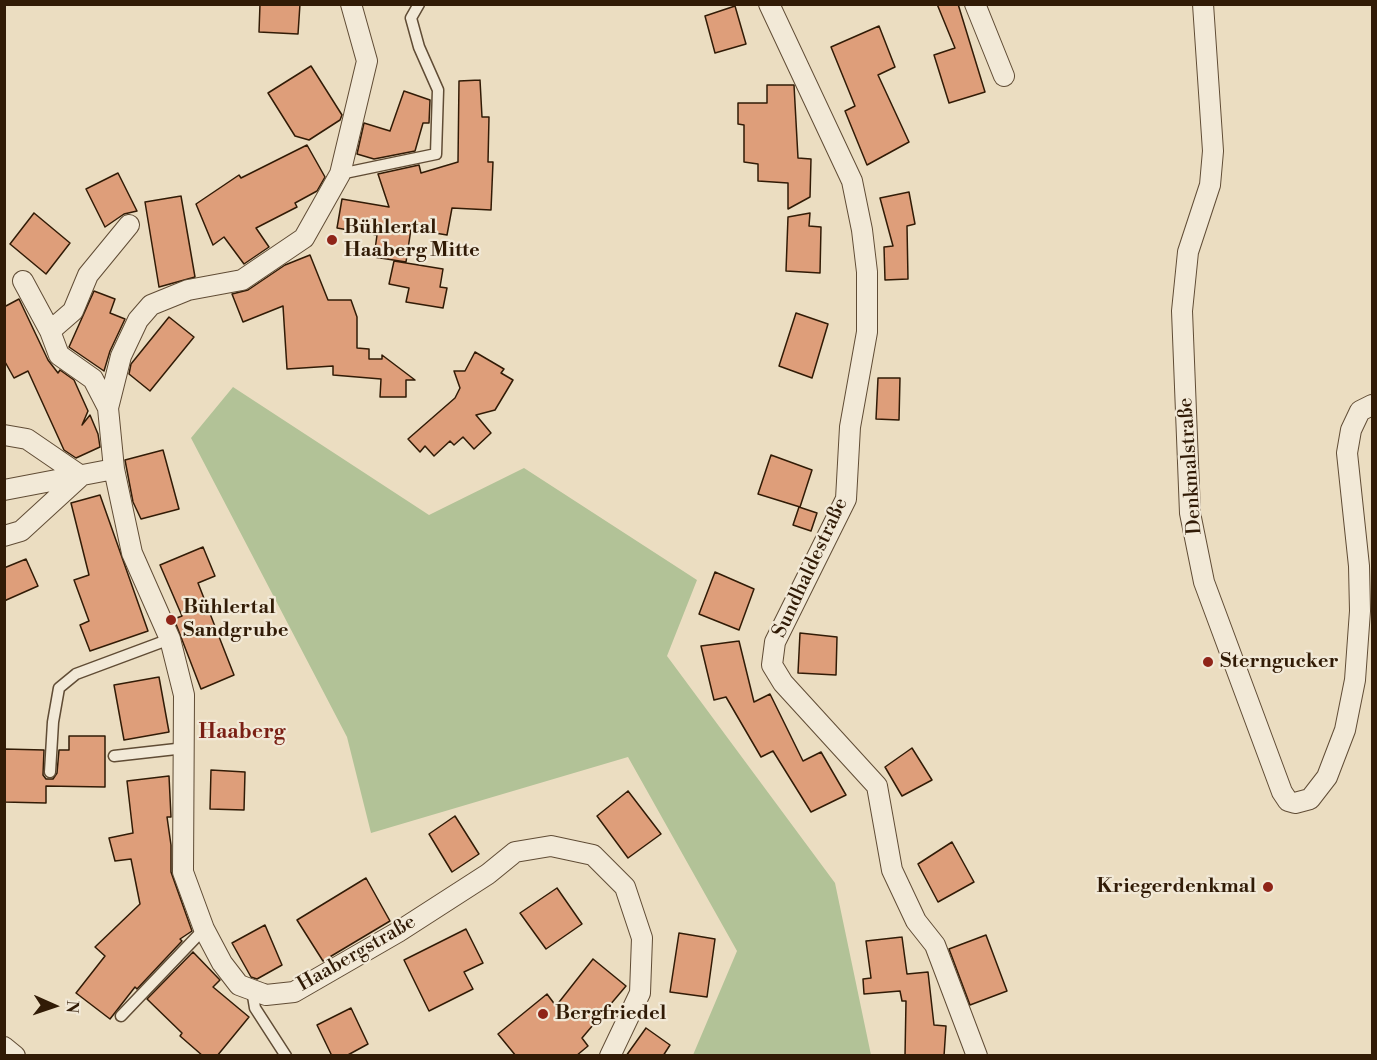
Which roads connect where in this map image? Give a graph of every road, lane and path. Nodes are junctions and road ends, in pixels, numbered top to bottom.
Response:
1 (351, 4) edge
2 (419, 4) edge
3 (769, 4) edge
4 (975, 4) edge
5 (1203, 4) edge
6 (1004, 76) dead end
7 (340, 174) junction
8 (129, 225) dead end
9 (23, 281) dead end
10 (50, 331) junction
11 (1372, 405) edge
12 (108, 408) junction
13 (4, 435) edge
14 (114, 469) junction
15 (81, 476) junction
16 (4, 490) edge
17 (4, 536) edge
18 (170, 639) junction
19 (185, 748) junction
20 (114, 756) dead end
21 (50, 772) dead end
22 (204, 929) junction
23 (252, 990) junction
24 (121, 1016) dead end
25 (4, 1047) edge
26 (15, 1056) edge
27 (286, 1056) edge
28 (610, 1056) edge
29 (977, 1056) edge

1 - 7 street
2 - 7 lane
3 - 29 street, Sundhaldestraße
4 - 6 street
5 - 11 street, Denkmalstraße
7 - 12 street
8 - 10 street
9 - 10 street
10 - 12 street
12 - 14 street
13 - 15 street
14 - 15 street
14 - 18 street
15 - 16 street
15 - 17 street
18 - 19 street
18 - 21 lane
19 - 20 lane
19 - 22 street
22 - 23 street
22 - 24 lane
23 - 27 lane
23 - 28 street, Haabergstraße
25 - 26 street

